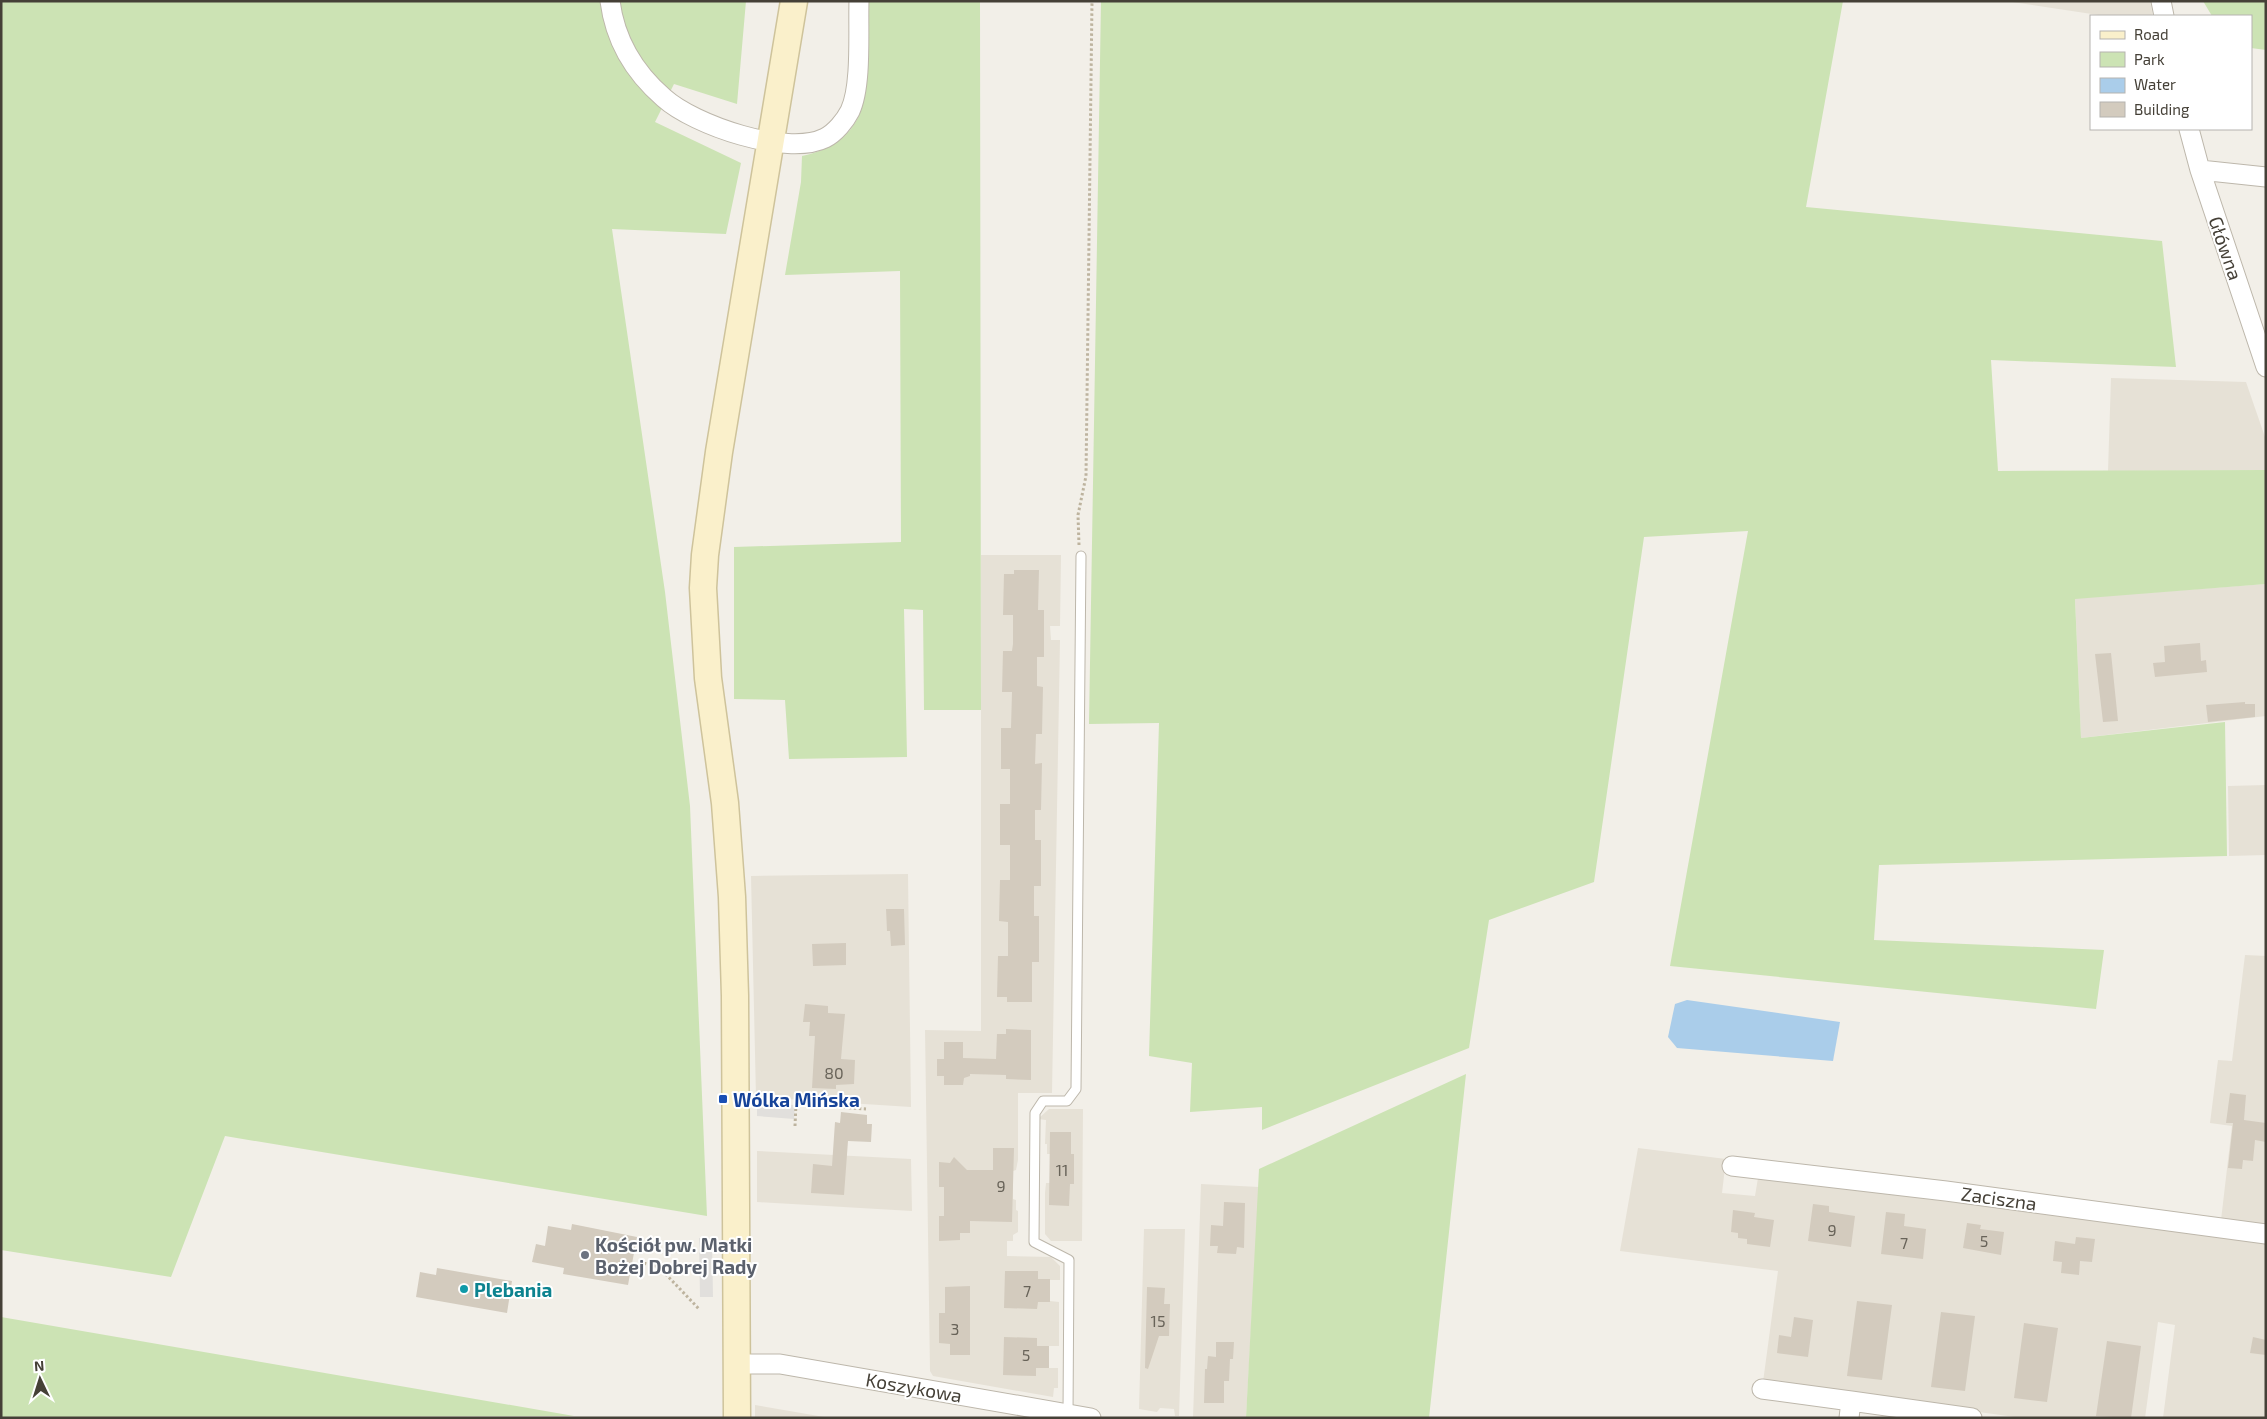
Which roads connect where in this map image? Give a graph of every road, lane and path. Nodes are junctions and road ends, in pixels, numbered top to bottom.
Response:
1 (610, 1) edge
2 (794, 1) edge
3 (859, 1) edge
4 (1092, 1) edge
5 (2161, 1) edge
6 (2164, 15) edge
7 (2189, 130) edge
8 (771, 141) junction
9 (2200, 170) junction
10 (2266, 177) edge
11 (2266, 366) edge
12 (1081, 556) joint
13 (866, 1109) dead end
14 (795, 1126) dead end
15 (1732, 1166) dead end
16 (2266, 1234) edge
17 (639, 1262) dead end
18 (699, 1309) dead end
19 (737, 1364) junction
20 (1762, 1389) dead end
21 (1850, 1409) edge
22 (1068, 1414) junction
23 (736, 1418) edge
24 (1091, 1418) edge
25 (1972, 1418) edge

1 - 8 street
2 - 8 street
3 - 8 street
4 - 12 path
5 - 6 street
7 - 9 street, Główna
8 - 19 street
9 - 10 street
9 - 11 street, Główna
12 - 22 lane
13 - 14 path
15 - 16 street, Zaciszna
17 - 18 path
19 - 22 street, Koszykowa
19 - 23 street
20 - 21 street
21 - 25 street
22 - 24 street, Koszykowa

